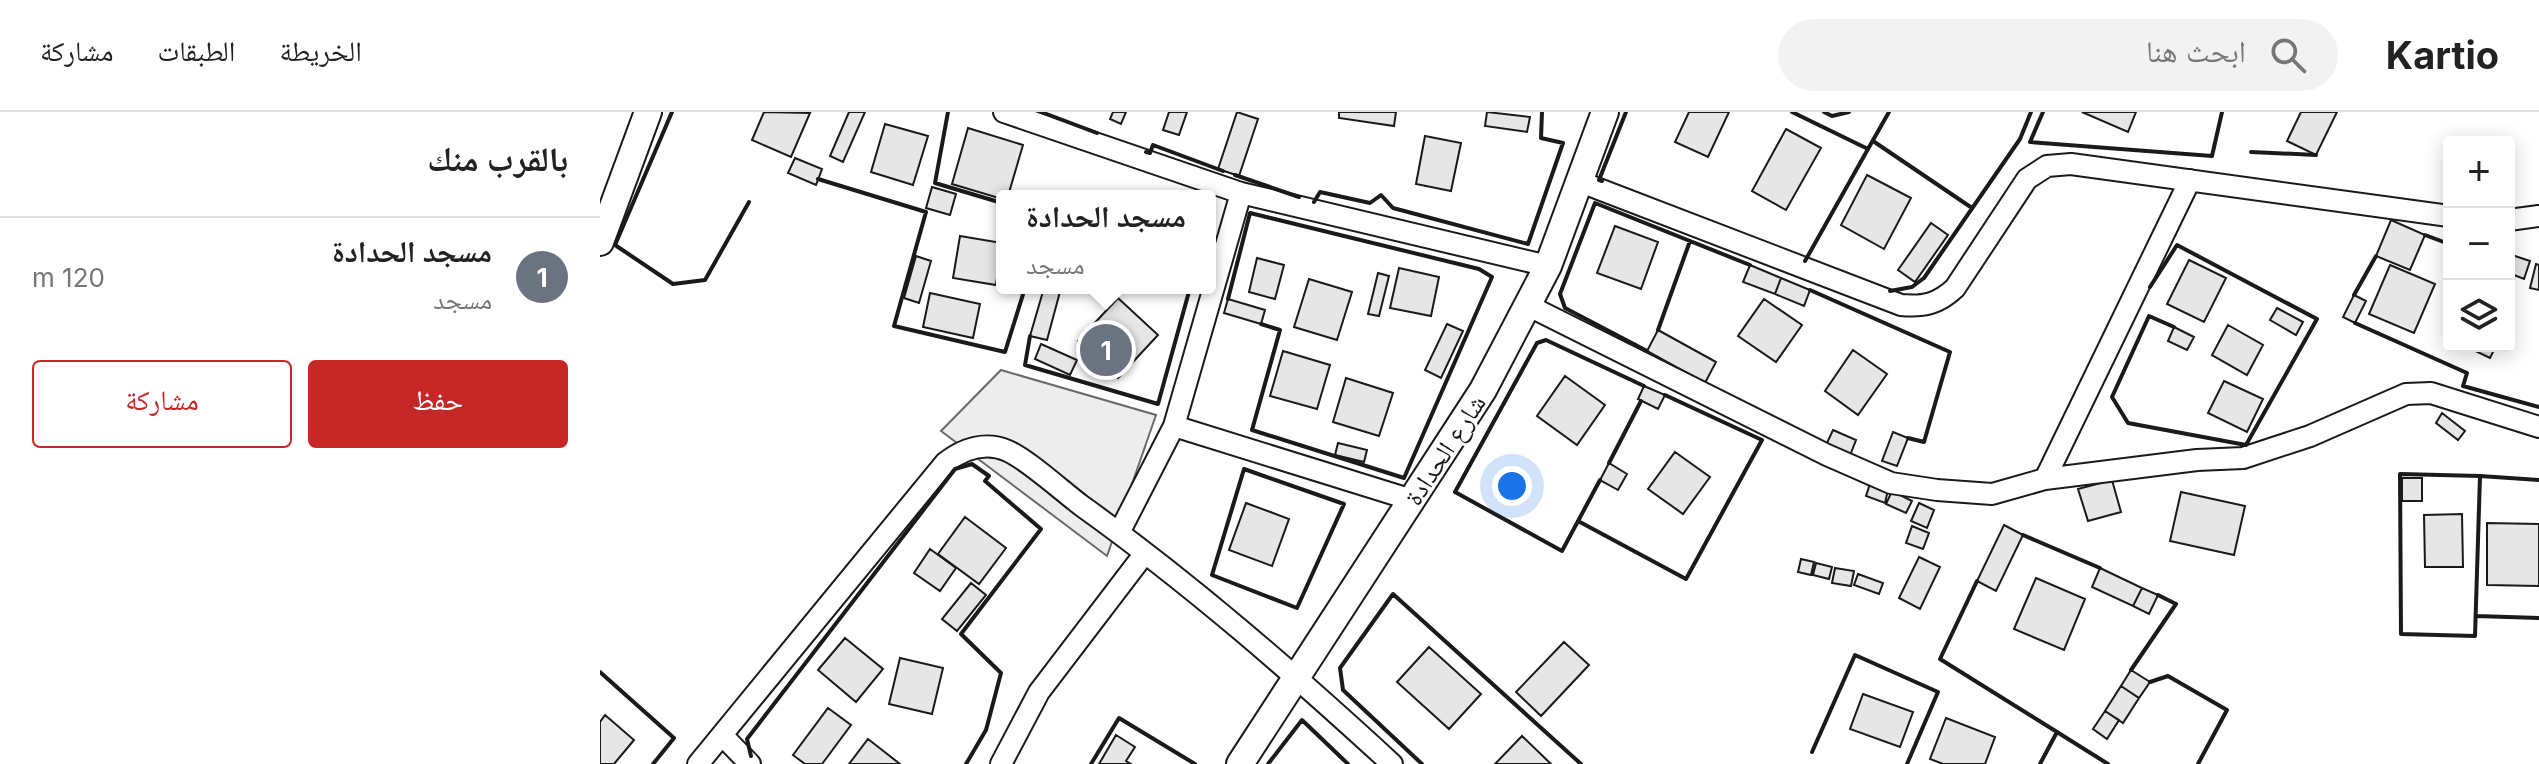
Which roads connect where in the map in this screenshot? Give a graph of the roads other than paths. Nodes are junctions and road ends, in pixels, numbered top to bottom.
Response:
1 (648, 112) edge
2 (1004, 112) edge
3 (1605, 112) edge
4 (2190, 180) junction
5 (1578, 181) junction
6 (1241, 193) junction
7 (2443, 215) edge
8 (2539, 216) edge
9 (2515, 219) edge
10 (600, 242) edge
11 (1548, 266) junction
12 (1216, 280) edge
13 (1212, 294) edge
14 (1529, 306) junction
15 (1174, 426) junction
16 (2539, 427) edge
17 (2045, 479) junction
18 (1412, 500) junction
19 (1119, 533) junction
20 (1145, 553) junction
21 (1297, 677) junction
22 (723, 736) junction
23 (698, 764) edge
24 (750, 764) edge
25 (1001, 764) edge
26 (1240, 764) edge
27 (1392, 764) edge

1 - 10 street
2 - 6 street
3 - 5 street, شارع الحدادة
4 - 5 street
4 - 7 street
4 - 17 street
5 - 11 street, شارع الحدادة
6 - 11 street
6 - 12 street
8 - 9 street
11 - 14 street, شارع الحدادة
13 - 15 street
14 - 17 street
14 - 18 street, شارع الحدادة
15 - 18 street
15 - 19 street
16 - 17 street
18 - 21 street, شارع الحدادة
19 - 20 street
19 - 22 street
20 - 21 street
20 - 25 street
21 - 26 street, شارع الحدادة
21 - 27 street
22 - 23 street
22 - 24 street

